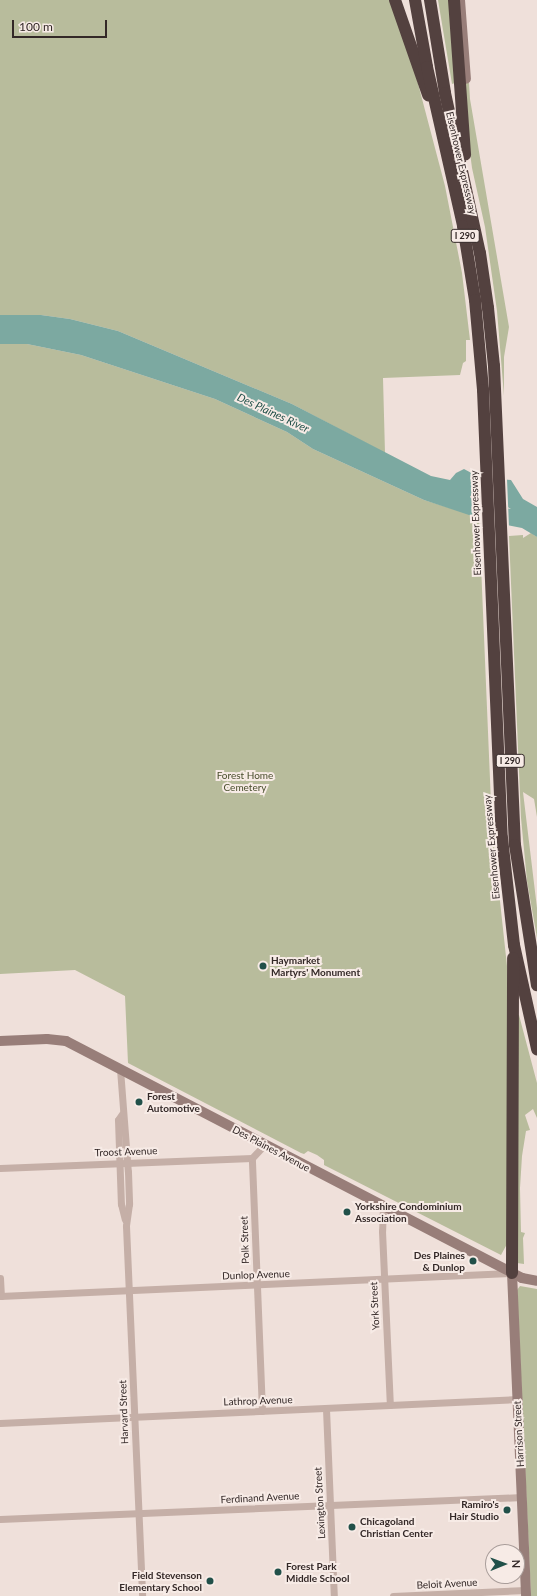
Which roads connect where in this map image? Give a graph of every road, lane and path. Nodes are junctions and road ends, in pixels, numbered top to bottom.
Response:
1 (395, 0) edge
2 (415, 0) edge
3 (430, 0) edge
4 (454, 0) edge
5 (460, 0) edge
6 (466, 79) dead end
7 (436, 110) junction
8 (465, 178) junction
9 (492, 477) junction
10 (495, 534) junction
11 (514, 945) junction
12 (537, 985) edge
13 (0, 1041) edge
14 (537, 1048) edge
15 (120, 1069) junction
16 (264, 1145) junction
17 (252, 1158) junction
18 (123, 1162) junction
19 (0, 1168) edge
20 (383, 1206) junction
21 (512, 1273) junction
22 (0, 1278) edge
23 (384, 1279) junction
24 (537, 1281) edge
25 (256, 1285) junction
26 (129, 1290) junction
27 (0, 1296) edge
28 (518, 1399) junction
29 (390, 1405) junction
30 (326, 1409) junction
31 (262, 1411) junction
32 (135, 1417) junction
33 (0, 1423) edge
34 (522, 1497) junction
35 (330, 1504) junction
36 (139, 1513) junction
37 (0, 1519) edge
38 (526, 1593) edge
39 (142, 1596) edge
40 (334, 1596) edge
41 (393, 1596) edge

1 - 7 highway
2 - 7 highway, Eisenhower Expressway / I 290
3 - 8 highway, Eisenhower Expressway / I 290
4 - 8 highway
5 - 6 main road
7 - 9 highway, Eisenhower Expressway / I 290
8 - 9 highway, Eisenhower Expressway / I 290
9 - 10 highway, Eisenhower Expressway / I 290
10 - 11 highway, Eisenhower Expressway / I 290
10 - 12 highway, Eisenhower Expressway / I 290
11 - 14 highway, Eisenhower Expressway / I 290
11 - 21 highway
13 - 15 main road, Des Plaines Avenue
15 - 16 main road, Des Plaines Avenue
15 - 18 street, Harvard Street
16 - 17 street
16 - 20 main road, Des Plaines Avenue
17 - 18 street, Troost Avenue
17 - 25 street, Polk Street
18 - 19 street, Troost Avenue
18 - 26 street, Harvard Street
20 - 21 main road, Des Plaines Avenue
20 - 23 street, York Street
21 - 23 street, Dunlop Avenue
21 - 24 main road, Des Plaines Avenue
21 - 28 main road, Harrison Street
22 - 27 street
23 - 25 street, Dunlop Avenue
23 - 29 street, York Street
25 - 26 street, Dunlop Avenue
25 - 31 street, Polk Street
26 - 27 street, Dunlop Avenue
26 - 32 street, Harvard Street
28 - 29 street, Lathrop Avenue
28 - 34 main road, Harrison Street
29 - 30 street, Lathrop Avenue
30 - 31 street, Lathrop Avenue
30 - 35 street, Lexington Street
31 - 32 street, Lathrop Avenue
32 - 33 street, Lathrop Avenue
32 - 36 street, Harvard Street
34 - 35 street, Ferdinand Avenue
34 - 38 main road, Harrison Street
35 - 36 street, Ferdinand Avenue
35 - 40 street, Lexington Street
36 - 37 street, Ferdinand Avenue
36 - 39 street, Harvard Street
38 - 41 street, Beloit Avenue

